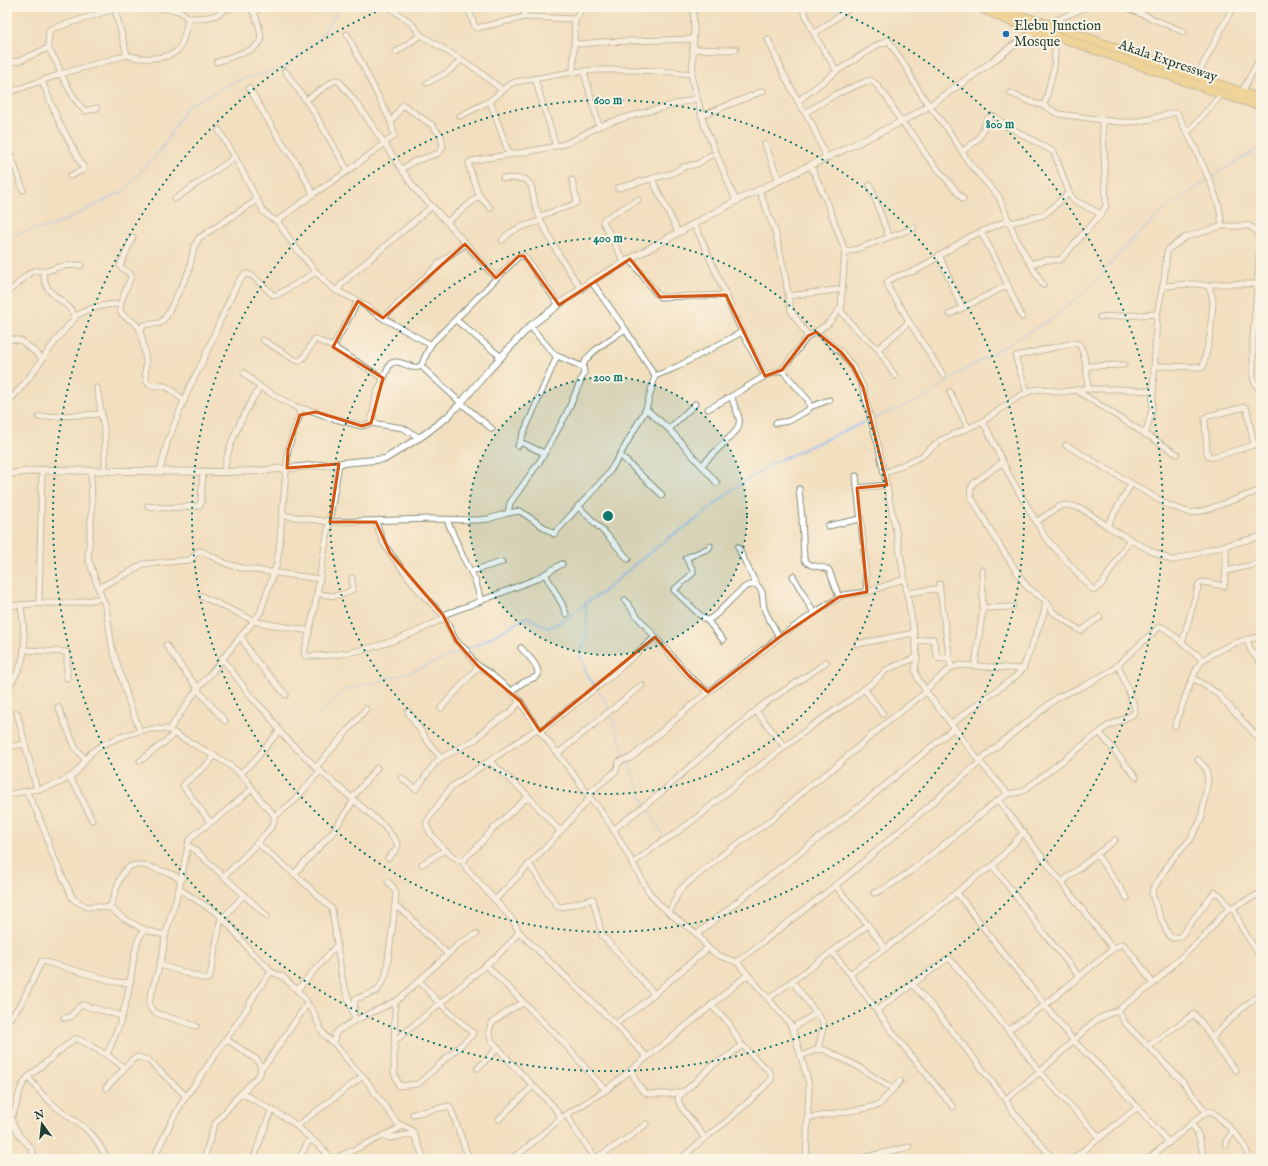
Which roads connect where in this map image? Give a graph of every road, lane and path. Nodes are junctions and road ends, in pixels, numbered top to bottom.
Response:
1 (156, 7) edge
2 (234, 7) edge
3 (249, 7) edge
4 (263, 7) edge
5 (389, 7) edge
6 (468, 7) edge
7 (523, 7) edge
8 (585, 7) edge
9 (693, 7) edge
10 (802, 7) edge
11 (851, 7) edge
12 (998, 7) edge
13 (1086, 7) edge
14 (1126, 7) edge
15 (1233, 7) edge
16 (118, 8) edge
17 (225, 8) edge
18 (982, 8) edge
19 (1013, 10) edge
20 (254, 12) junction
21 (525, 17) junction
22 (189, 19) junction
23 (575, 19) junction
24 (1048, 24) junction
25 (1035, 32) junction
26 (1184, 32) dead end
27 (347, 34) dead end
28 (814, 34) junction
29 (421, 35) junction
30 (1056, 36) junction
31 (693, 39) junction
32 (768, 39) dead end
33 (575, 43) junction
34 (48, 48) junction
35 (693, 49) junction
36 (736, 49) dead end
37 (396, 52) dead end
38 (127, 55) junction
39 (1261, 56) edge
40 (461, 60) junction
41 (7, 62) edge
42 (217, 62) dead end
43 (285, 71) dead end
44 (837, 71) junction
45 (573, 72) junction
46 (584, 72) junction
47 (61, 74) junction
48 (692, 74) junction
49 (1197, 76) junction
50 (535, 78) junction
51 (42, 81) junction
52 (427, 83) dead end
53 (250, 88) dead end
54 (502, 90) junction
55 (763, 92) dead end
56 (1242, 92) junction
57 (7, 93) edge
58 (1010, 93) dead end
59 (1222, 94) junction
60 (697, 98) junction
61 (1261, 99) edge
62 (306, 100) junction
63 (490, 101) junction
64 (798, 101) junction
65 (1043, 105) junction
66 (929, 106) junction
67 (1261, 106) edge
68 (97, 108) dead end
69 (806, 113) junction
70 (460, 116) dead end
71 (701, 116) junction
72 (1102, 120) junction
73 (391, 122) junction
74 (901, 122) junction
75 (599, 126) junction
76 (219, 130) dead end
77 (1187, 133) junction
78 (7, 144) edge
79 (385, 144) junction
80 (765, 144) dead end
81 (556, 146) junction
82 (963, 151) junction
83 (508, 154) junction
84 (717, 154) junction
85 (235, 157) junction
86 (826, 157) junction
87 (811, 166) junction
88 (402, 169) junction
89 (348, 171) junction
90 (70, 176) dead end
91 (503, 178) dead end
92 (652, 179) junction
93 (572, 180) dead end
94 (779, 181) junction
95 (870, 185) dead end
96 (618, 188) dead end
97 (23, 190) dead end
98 (759, 190) junction
99 (1069, 193) junction
100 (313, 194) junction
101 (478, 196) junction
102 (175, 199) dead end
103 (963, 199) dead end
104 (258, 200) junction
105 (638, 200) dead end
106 (736, 201) junction
107 (432, 206) junction
108 (490, 208) dead end
109 (1101, 214) junction
110 (541, 218) junction
111 (277, 220) junction
112 (1010, 221) junction
113 (447, 222) junction
114 (694, 224) junction
115 (1222, 226) junction
116 (914, 228) dead end
117 (678, 232) junction
118 (981, 232) junction
119 (133, 237) dead end
120 (890, 237) junction
121 (502, 240) dead end
122 (465, 244) junction
123 (845, 252) junction
124 (939, 255) junction
125 (627, 260) junction
126 (1030, 264) junction
127 (81, 265) dead end
128 (43, 272) junction
129 (316, 272) junction
130 (496, 278) junction
131 (591, 281) junction
132 (1258, 284) junction
133 (1008, 285) junction
134 (1043, 285) dead end
135 (1163, 286) junction
136 (1209, 287) junction
137 (581, 288) junction
138 (842, 289) junction
139 (7, 291) edge
140 (337, 291) junction
141 (726, 294) junction
142 (788, 296) junction
143 (358, 301) junction
144 (120, 304) junction
145 (559, 305) junction
146 (840, 307) junction
147 (962, 308) junction
148 (950, 314) dead end
149 (1157, 314) junction
150 (75, 316) junction
151 (1022, 317) dead end
152 (1100, 317) dead end
153 (383, 318) junction
154 (456, 320) junction
155 (909, 322) junction
156 (530, 326) junction
157 (1254, 328) junction
158 (1261, 328) edge
159 (625, 329) junction
160 (141, 331) junction
161 (742, 332) junction
162 (816, 332) junction
163 (808, 336) junction
164 (7, 338) edge
165 (263, 340) dead end
166 (431, 346) junction
167 (333, 347) junction
168 (878, 349) junction
169 (557, 356) junction
170 (501, 357) junction
171 (42, 359) junction
172 (421, 366) junction
173 (1087, 366) junction
174 (1124, 366) dead end
175 (1155, 366) junction
176 (583, 367) junction
177 (782, 370) junction
178 (244, 373) dead end
179 (943, 375) dead end
180 (655, 376) junction
181 (765, 376) junction
182 (894, 376) dead end
183 (383, 378) junction
184 (260, 387) junction
185 (98, 388) dead end
186 (1088, 389) junction
187 (1076, 390) junction
188 (1153, 391) junction
189 (950, 392) dead end
190 (1027, 392) junction
191 (1261, 392) edge
192 (732, 396) junction
193 (829, 400) dead end
194 (184, 401) junction
195 (7, 404) edge
196 (461, 404) junction
197 (695, 404) dead end
198 (298, 407) junction
199 (810, 407) junction
200 (646, 409) junction
201 (708, 409) dead end
202 (312, 411) junction
203 (102, 414) junction
204 (300, 415) junction
205 (39, 417) dead end
206 (982, 422) junction
207 (371, 423) junction
208 (776, 423) dead end
209 (968, 428) junction
210 (492, 429) dead end
211 (669, 429) junction
212 (1145, 434) junction
213 (420, 438) junction
214 (1261, 443) edge
215 (1066, 445) dead end
216 (1254, 445) junction
217 (544, 453) junction
218 (1177, 454) dead end
219 (620, 455) junction
220 (1003, 462) junction
221 (338, 464) junction
222 (702, 465) junction
223 (287, 468) junction
224 (42, 470) junction
225 (91, 471) junction
226 (105, 471) junction
227 (160, 471) junction
228 (202, 472) junction
229 (224, 472) junction
230 (885, 473) junction
231 (7, 474) edge
232 (856, 476) dead end
233 (717, 483) dead end
234 (1131, 484) junction
235 (888, 485) junction
236 (857, 488) junction
237 (799, 489) dead end
238 (1261, 490) edge
239 (662, 495) dead end
240 (148, 506) dead end
241 (578, 506) junction
242 (508, 513) junction
243 (282, 516) junction
244 (860, 519) junction
245 (447, 520) junction
246 (330, 522) junction
247 (376, 522) junction
248 (1036, 522) junction
249 (828, 526) dead end
250 (1107, 526) junction
251 (1259, 537) dead end
252 (1130, 539) junction
253 (1226, 545) junction
254 (710, 546) dead end
255 (738, 547) dead end
256 (628, 559) dead end
257 (502, 562) dead end
258 (1261, 563) edge
259 (562, 564) dead end
260 (982, 570) dead end
261 (471, 571) junction
262 (1226, 571) junction
263 (274, 572) junction
264 (544, 574) junction
265 (793, 576) dead end
266 (352, 578) dead end
267 (320, 579) junction
268 (904, 579) junction
269 (756, 584) junction
270 (939, 584) dead end
271 (98, 588) junction
272 (940, 591) junction
273 (867, 592) junction
274 (317, 593) junction
275 (906, 593) junction
276 (201, 596) dead end
277 (840, 597) junction
278 (102, 598) junction
279 (625, 600) dead end
280 (480, 601) junction
281 (1046, 602) junction
282 (39, 603) junction
283 (21, 605) junction
284 (7, 606) edge
285 (1013, 607) dead end
286 (983, 608) junction
287 (814, 613) junction
288 (566, 614) dead end
289 (443, 616) junction
290 (1100, 617) dead end
291 (706, 620) junction
292 (254, 621) junction
293 (309, 631) junction
294 (914, 633) junction
295 (241, 636) junction
296 (655, 637) junction
297 (779, 637) junction
298 (1261, 637) edge
299 (1248, 639) junction
300 (723, 640) dead end
301 (915, 642) junction
302 (1182, 643) junction
303 (857, 644) dead end
304 (166, 645) dead end
305 (521, 648) dead end
306 (24, 650) junction
307 (917, 657) junction
308 (222, 658) junction
309 (950, 658) junction
310 (1203, 660) junction
311 (826, 662) dead end
312 (1261, 664) edge
313 (1118, 665) junction
314 (479, 666) junction
315 (975, 666) junction
316 (951, 668) junction
317 (1023, 668) junction
318 (67, 678) dead end
319 (1193, 678) junction
320 (642, 685) dead end
321 (198, 688) junction
322 (864, 689) junction
323 (511, 691) junction
324 (926, 691) junction
325 (7, 692) edge
326 (708, 692) junction
327 (286, 695) dead end
328 (520, 701) junction
329 (58, 707) dead end
330 (441, 708) dead end
331 (366, 709) dead end
332 (756, 711) junction
333 (408, 712) dead end
334 (17, 713) dead end
335 (883, 714) dead end
336 (225, 721) dead end
337 (953, 726) junction
338 (1175, 726) dead end
339 (539, 729) junction
340 (168, 730) junction
341 (140, 731) junction
342 (279, 731) junction
343 (1100, 733) junction
344 (174, 734) junction
345 (1261, 741) edge
346 (25, 744) junction
347 (7, 746) edge
348 (785, 747) junction
349 (558, 753) junction
350 (215, 755) junction
351 (441, 758) junction
352 (85, 760) junction
353 (1198, 760) dead end
354 (140, 761) dead end
355 (980, 761) junction
356 (491, 762) junction
357 (377, 768) dead end
358 (318, 769) junction
359 (240, 774) junction
360 (1136, 777) dead end
361 (69, 778) junction
362 (401, 778) dead end
363 (252, 789) junction
364 (38, 790) junction
365 (26, 791) junction
366 (1008, 794) junction
367 (7, 795) edge
368 (589, 796) junction
369 (353, 799) junction
370 (526, 799) junction
371 (998, 800) junction
372 (274, 817) junction
373 (92, 820) dead end
374 (210, 822) junction
375 (613, 830) junction
376 (560, 831) junction
377 (1024, 832) junction
378 (1115, 840) dead end
379 (257, 843) junction
380 (188, 845) junction
381 (445, 850) junction
382 (1097, 855) junction
383 (388, 858) dead end
384 (462, 861) junction
385 (422, 864) dead end
386 (528, 864) junction
387 (632, 864) junction
388 (993, 866) junction
389 (182, 874) junction
390 (294, 874) junction
391 (176, 875) junction
392 (224, 876) junction
393 (181, 881) junction
394 (388, 882) dead end
395 (1062, 882) junction
396 (835, 885) junction
397 (179, 889) junction
398 (874, 893) dead end
399 (956, 893) junction
400 (1261, 893) edge
401 (244, 895) junction
402 (1127, 898) dead end
403 (495, 900) junction
404 (395, 906) junction
405 (109, 907) junction
406 (1232, 908) junction
407 (670, 913) junction
408 (267, 916) dead end
409 (222, 918) junction
410 (868, 925) junction
411 (145, 930) junction
412 (519, 932) junction
413 (166, 934) junction
414 (476, 934) dead end
415 (697, 934) junction
416 (336, 945) junction
417 (708, 948) junction
418 (885, 948) junction
419 (1113, 949) junction
420 (832, 952) junction
421 (448, 954) junction
422 (1261, 958) edge
423 (737, 962) junction
424 (160, 965) junction
425 (486, 965) junction
426 (271, 972) junction
427 (850, 974) junction
428 (747, 975) junction
429 (1080, 976) junction
430 (131, 980) junction
431 (419, 981) junction
432 (792, 981) junction
433 (912, 984) junction
434 (1153, 984) junction
435 (297, 990) junction
436 (654, 994) junction
437 (1261, 995) edge
438 (768, 999) junction
439 (395, 1001) junction
440 (439, 1003) junction
441 (523, 1003) junction
442 (307, 1004) junction
443 (712, 1005) junction
444 (1045, 1005) junction
445 (877, 1010) junction
446 (1118, 1010) junction
447 (817, 1013) junction
448 (122, 1016) junction
449 (64, 1018) dead end
450 (354, 1018) junction
451 (9, 1019) dead end
452 (615, 1024) junction
453 (196, 1026) dead end
454 (792, 1028) junction
455 (1008, 1030) junction
456 (227, 1037) junction
457 (1212, 1038) junction
458 (396, 1040) junction
459 (1074, 1041) junction
460 (334, 1043) junction
461 (742, 1045) junction
462 (1148, 1046) junction
463 (498, 1048) junction
464 (818, 1049) junction
465 (107, 1056) junction
466 (801, 1056) junction
467 (647, 1057) junction
468 (126, 1067) junction
469 (261, 1067) junction
470 (478, 1068) dead end
471 (631, 1070) junction
472 (1236, 1070) dead end
473 (1040, 1072) junction
474 (626, 1074) junction
475 (363, 1076) junction
476 (28, 1077) junction
477 (633, 1078) junction
478 (900, 1081) dead end
479 (532, 1086) junction
480 (106, 1088) dead end
481 (893, 1089) junction
482 (606, 1090) junction
483 (685, 1090) junction
484 (242, 1093) junction
485 (185, 1097) junction
486 (1006, 1099) junction
487 (953, 1107) dead end
488 (1138, 1107) junction
489 (272, 1109) junction
490 (1206, 1112) junction
491 (413, 1114) dead end
492 (567, 1115) junction
493 (9, 1117) edge
494 (500, 1118) dead end
495 (561, 1118) junction
496 (808, 1118) junction
497 (646, 1124) dead end
498 (1192, 1124) junction
499 (297, 1126) junction
500 (402, 1126) junction
501 (1233, 1132) junction
502 (414, 1134) junction
503 (384, 1135) junction
504 (705, 1138) junction
505 (1100, 1138) junction
506 (311, 1140) junction
507 (1169, 1143) junction
508 (1226, 1145) dead end
509 (909, 1147) dead end
510 (595, 1158) edge
511 (33, 1159) edge
512 (108, 1159) edge
513 (153, 1159) edge
514 (204, 1159) edge
515 (254, 1159) edge
516 (299, 1159) edge
517 (332, 1159) edge
518 (423, 1159) edge
519 (469, 1159) edge
520 (510, 1159) edge
521 (681, 1159) edge
522 (806, 1159) edge
523 (858, 1159) edge
524 (1053, 1159) edge
525 (1073, 1159) edge
526 (1148, 1159) edge
527 (1202, 1159) edge
528 (1249, 1159) edge

1 - 22 street
2 - 17 street
3 - 20 street
4 - 20 street
5 - 29 street
6 - 21 street
7 - 21 street
8 - 23 street
9 - 31 street
10 - 28 street
11 - 28 street
12 - 19 main road, Akala Expressway
13 - 24 street
14 - 26 street
15 - 49 street
16 - 34 street
16 - 38 street
17 - 22 street
18 - 25 main road, Akala Expressway
19 - 24 main road, Akala Expressway
20 - 42 street
21 - 23 street
22 - 38 street
23 - 33 street
24 - 49 main road, Akala Expressway
25 - 30 main road, Akala Expressway
25 - 66 street
27 - 73 street
28 - 44 street
29 - 37 street
29 - 40 street
30 - 59 main road, Akala Expressway
30 - 65 street
31 - 33 street
31 - 35 street
32 - 64 street
33 - 45 street
34 - 41 street
34 - 47 street
35 - 36 street
35 - 48 street
38 - 47 street
39 - 56 street
40 - 52 street
40 - 54 street
43 - 62 street
44 - 64 street
44 - 66 street
45 - 46 street
45 - 50 street
46 - 48 street
46 - 75 street
47 - 51 street
47 - 68 street
48 - 60 street
49 - 56 main road, Akala Expressway
50 - 54 street
50 - 81 street
51 - 57 street
51 - 90 street
53 - 100 street
54 - 63 street
55 - 71 street
56 - 61 main road, Akala Expressway
58 - 65 street
59 - 67 main road, Akala Expressway
59 - 77 street
60 - 71 street
60 - 75 street
62 - 79 street
62 - 89 street
63 - 70 street
63 - 83 street
64 - 69 street
65 - 72 street
66 - 74 street
66 - 82 street
69 - 74 street
69 - 86 street
71 - 84 street
72 - 77 street
72 - 109 street
73 - 79 street
73 - 88 street
74 - 86 street
74 - 103 street
75 - 81 street
76 - 85 street
77 - 115 street
78 - 97 street
79 - 88 street
79 - 89 street
80 - 94 street
81 - 83 street
82 - 99 street
82 - 112 street
83 - 101 street
84 - 92 street
84 - 106 street
85 - 102 street
85 - 104 street
86 - 87 street
87 - 94 street
87 - 123 street
88 - 107 street
89 - 100 street
91 - 110 street
92 - 96 street
92 - 117 street
93 - 110 street
94 - 98 street
95 - 120 street
98 - 106 street
98 - 142 street
99 - 109 street
99 - 112 street
100 - 111 street
101 - 108 street
101 - 113 street
104 - 111 street
104 - 160 street
105 - 125 street
106 - 114 street
107 - 113 street
107 - 140 street
109 - 126 street
110 - 121 street
110 - 137 street
111 - 129 street
112 - 118 street
112 - 126 street
113 - 122 street
114 - 117 street
114 - 141 street
115 - 132 street
115 - 135 street
116 - 120 street
117 - 125 street
118 - 124 street
118 - 133 street
119 - 144 street
120 - 123 street
122 - 130 street
122 - 153 street
123 - 138 street
124 - 147 street
124 - 155 street
125 - 131 street
125 - 141 street
126 - 134 street
127 - 128 street
128 - 139 street
128 - 150 street
129 - 140 street
129 - 194 street
130 - 145 street
130 - 154 street
131 - 137 street
131 - 159 street
132 - 136 street
132 - 157 street
133 - 147 street
133 - 151 street
135 - 136 street
135 - 149 street
136 - 175 street
137 - 145 street
138 - 142 street
138 - 146 street
140 - 143 street
141 - 161 street
142 - 163 street
143 - 153 street
143 - 167 street
144 - 150 street
144 - 160 street
145 - 156 street
146 - 162 street
146 - 168 street
147 - 148 street
149 - 152 street
149 - 175 street
150 - 171 street
153 - 166 street
154 - 166 street
154 - 170 street
155 - 168 street
155 - 179 street
156 - 169 street
156 - 170 street
157 - 158 street
157 - 191 street
159 - 176 street
159 - 180 street
160 - 194 street
161 - 180 street
161 - 181 street
162 - 163 street
162 - 230 street
163 - 177 street
164 - 171 street
165 - 167 street
166 - 172 street
167 - 183 street
168 - 182 street
169 - 176 street
169 - 217 street
170 - 196 street
171 - 195 street
172 - 183 street
172 - 196 street
173 - 174 street
173 - 186 street
173 - 190 street
175 - 188 street
176 - 217 street
177 - 181 street
177 - 199 street
178 - 184 street
180 - 200 street
181 - 192 street
183 - 207 street
184 - 198 street
184 - 229 street
185 - 203 street
186 - 187 street
186 - 188 street
187 - 190 street
187 - 212 street
188 - 212 street
189 - 209 street
190 - 206 street
192 - 201 street
192 - 222 street
193 - 199 street
194 - 227 street
196 - 210 street
196 - 213 street
197 - 211 street
198 - 202 street
198 - 204 street
199 - 208 street
200 - 211 street
200 - 219 street
202 - 204 street
202 - 207 street
203 - 205 street
203 - 226 street
204 - 223 street
206 - 209 street
206 - 220 street
207 - 213 street
209 - 230 street
211 - 222 street
212 - 218 street
213 - 221 street
214 - 216 street
215 - 234 street
216 - 216 street
217 - 242 street
219 - 239 street
219 - 241 street
220 - 248 street
220 - 281 street
221 - 223 street
221 - 246 street
222 - 233 street
223 - 229 street
223 - 243 street
224 - 225 street
224 - 231 street
224 - 282 street
225 - 226 street
225 - 271 street
226 - 227 street
227 - 228 street
228 - 229 street
228 - 240 street
230 - 235 street
232 - 236 street
234 - 238 street
234 - 250 street
235 - 236 street
235 - 268 street
236 - 244 street
237 - 277 street
241 - 242 street
241 - 256 street
242 - 245 street
243 - 246 street
243 - 263 street
244 - 249 street
244 - 273 street
245 - 247 street
245 - 261 street
246 - 247 street
246 - 267 street
247 - 289 street
248 - 250 street
248 - 252 street
250 - 252 street
251 - 253 street
252 - 253 street
253 - 262 street
254 - 291 street
255 - 269 street
257 - 261 street
258 - 262 street
259 - 264 street
260 - 286 street
261 - 280 street
262 - 302 street
263 - 267 street
263 - 271 street
263 - 292 street
264 - 280 street
264 - 288 street
265 - 287 street
266 - 274 street
267 - 274 street
268 - 273 street
268 - 275 street
269 - 291 street
269 - 297 street
270 - 272 street
271 - 278 street
272 - 275 street
272 - 309 street
273 - 277 street
274 - 293 street
275 - 294 street
276 - 292 street
277 - 287 street
278 - 282 street
278 - 341 street
279 - 296 street
280 - 289 street
281 - 290 street
281 - 317 street
282 - 283 street
283 - 284 street
283 - 306 street
285 - 286 street
286 - 315 street
287 - 297 street
289 - 293 street
289 - 314 street
291 - 300 street
292 - 293 street
292 - 295 street
294 - 301 street
294 - 303 street
295 - 308 street
295 - 327 street
296 - 326 street
296 - 339 street
297 - 326 street
298 - 299 street
299 - 310 street
299 - 312 street
301 - 307 street
301 - 309 street
302 - 310 street
302 - 313 street
304 - 321 street
305 - 323 street
306 - 318 street
306 - 325 street
307 - 322 street
307 - 324 street
308 - 321 street
308 - 342 street
309 - 316 street
310 - 319 street
311 - 332 street
313 - 343 street
313 - 355 street
314 - 323 street
314 - 330 street
315 - 316 street
315 - 317 street
316 - 324 street
317 - 337 street
319 - 338 street
319 - 345 street
320 - 349 street
321 - 336 street
321 - 340 street
322 - 335 street
322 - 348 street
323 - 328 street
324 - 337 street
324 - 407 street
326 - 368 street
328 - 339 street
328 - 351 street
329 - 352 street
331 - 358 street
332 - 348 street
332 - 375 street
333 - 351 street
334 - 346 street
337 - 355 street
337 - 415 street
339 - 349 street
339 - 356 street
340 - 341 street
340 - 344 street
341 - 352 street
342 - 358 street
342 - 359 street
343 - 360 street
343 - 366 street
344 - 350 street
344 - 354 street
346 - 347 street
346 - 364 street
348 - 387 street
349 - 368 street
350 - 359 street
350 - 374 street
351 - 362 street
352 - 361 street
353 - 406 street
355 - 366 street
355 - 396 street
356 - 370 street
356 - 381 street
357 - 369 street
358 - 369 street
358 - 372 street
359 - 363 street
361 - 364 street
361 - 373 street
363 - 372 street
363 - 374 street
364 - 365 street
365 - 367 street
365 - 405 street
366 - 371 street
368 - 375 street
368 - 376 street
369 - 383 street
369 - 390 street
370 - 376 street
370 - 384 street
371 - 377 street
371 - 398 street
372 - 379 street
374 - 380 street
375 - 387 street
376 - 386 street
377 - 388 street
377 - 395 street
378 - 382 street
379 - 390 street
379 - 392 street
380 - 389 street
380 - 392 street
381 - 384 street
381 - 385 street
382 - 395 street
382 - 402 street
384 - 403 street
386 - 403 street
386 - 436 street
387 - 407 street
388 - 399 street
388 - 429 street
389 - 391 street
389 - 393 street
390 - 416 street
391 - 393 street
391 - 405 street
392 - 401 street
393 - 397 street
394 - 404 street
395 - 419 street
396 - 410 street
396 - 423 street
397 - 409 street
397 - 413 street
399 - 418 street
399 - 444 street
400 - 406 street
401 - 408 street
401 - 409 street
403 - 412 street
404 - 421 street
404 - 450 street
405 - 411 street
406 - 422 street
406 - 434 street
407 - 415 street
409 - 424 street
409 - 426 street
410 - 418 street
410 - 420 street
411 - 413 street
411 - 430 street
412 - 425 street
412 - 452 street
413 - 424 street
414 - 421 street
415 - 417 street
416 - 435 street
416 - 450 street
417 - 423 street
417 - 436 street
418 - 427 street
419 - 429 street
419 - 434 street
420 - 427 street
420 - 432 street
421 - 431 street
423 - 428 street
424 - 453 street
425 - 440 street
425 - 441 street
426 - 435 street
426 - 456 street
427 - 445 street
428 - 438 street
428 - 443 street
429 - 444 street
430 - 448 street
430 - 451 street
431 - 439 street
431 - 440 street
432 - 438 street
432 - 447 street
433 - 445 street
433 - 455 street
433 - 486 street
434 - 446 street
435 - 442 street
436 - 452 street
437 - 457 street
438 - 454 street
439 - 450 street
439 - 458 street
440 - 458 street
440 - 458 street
441 - 463 street
441 - 482 street
442 - 460 street
442 - 469 street
443 - 461 street
443 - 467 street
444 - 455 street
444 - 459 street
445 - 487 street
446 - 459 street
446 - 462 street
447 - 454 street
447 - 464 street
448 - 449 street
448 - 465 street
450 - 460 street
452 - 467 street
454 - 466 street
455 - 473 street
456 - 469 street
456 - 485 street
457 - 462 street
457 - 472 street
459 - 473 street
459 - 488 street
460 - 475 street
461 - 483 street
461 - 504 street
462 - 490 street
463 - 470 street
463 - 479 street
464 - 466 street
464 - 481 street
465 - 468 street
465 - 476 street
466 - 496 street
467 - 471 street
468 - 480 street
468 - 485 street
469 - 484 street
471 - 474 street
471 - 477 street
473 - 486 street
473 - 505 street
474 - 477 street
474 - 482 street
475 - 499 street
475 - 500 street
476 - 493 street
476 - 512 street
477 - 483 street
478 - 481 street
479 - 494 street
479 - 495 street
481 - 496 street
482 - 492 street
483 - 504 street
484 - 489 street
484 - 514 street
485 - 513 street
486 - 524 street
488 - 505 street
488 - 507 street
489 - 499 street
489 - 515 street
490 - 498 street
490 - 501 street
491 - 519 street
492 - 495 street
492 - 510 street
493 - 511 street
495 - 520 street
496 - 522 street
497 - 510 street
498 - 507 street
498 - 527 street
499 - 506 street
500 - 502 street
500 - 503 street
501 - 508 street
501 - 528 street
502 - 503 street
502 - 518 street
503 - 517 street
504 - 521 street
505 - 525 street
506 - 516 street
506 - 517 street
507 - 526 street
509 - 523 street

